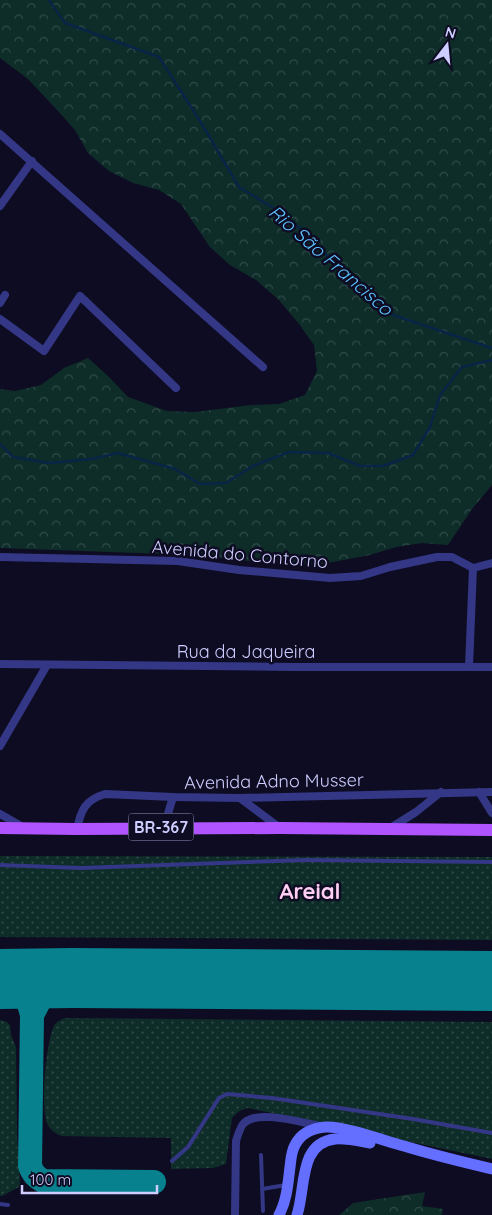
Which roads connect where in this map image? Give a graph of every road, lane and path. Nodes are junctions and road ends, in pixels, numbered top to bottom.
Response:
1 (0, 134) edge
2 (32, 161) junction
3 (0, 206) edge
4 (5, 295) dead end
5 (0, 303) edge
6 (0, 319) edge
7 (263, 367) dead end
8 (176, 388) dead end
9 (0, 557) edge
10 (492, 563) edge
11 (473, 568) junction
12 (0, 664) edge
13 (47, 665) junction
14 (469, 667) junction
15 (492, 667) edge
16 (0, 746) edge
17 (441, 792) junction
18 (479, 792) junction
19 (492, 792) edge
20 (173, 798) junction
21 (240, 798) junction
22 (492, 813) edge
23 (0, 814) edge
24 (164, 827) junction
25 (0, 828) edge
26 (25, 828) junction
27 (280, 828) junction
28 (389, 828) junction
29 (77, 829) junction
30 (492, 830) edge
31 (492, 862) edge
32 (0, 865) edge
33 (328, 1127) junction
34 (492, 1133) edge
35 (412, 1149) junction
36 (260, 1154) dead end
37 (172, 1161) dead end
38 (492, 1169) edge
39 (288, 1185) junction
40 (262, 1189) junction
41 (0, 1204) edge
42 (8, 1205) dead end
43 (263, 1212) dead end
44 (235, 1215) edge
45 (279, 1215) edge
46 (297, 1215) edge

1 - 2 street
2 - 3 street
2 - 7 street
4 - 5 street
6 - 8 street
9 - 11 street, Avenida do Contorno
10 - 11 street
11 - 14 street
12 - 13 street, Rua da Jaqueira
13 - 14 street, Rua da Jaqueira
13 - 16 street
14 - 15 street, Rua da Jaqueira
17 - 18 street, Avenida Adno Musser
17 - 21 street, Avenida Adno Musser
17 - 28 street
18 - 19 street, Avenida Adno Musser
18 - 22 street
20 - 21 street, Avenida Adno Musser
20 - 24 street
20 - 29 street, Avenida Adno Musser
21 - 27 street
23 - 26 street
24 - 27 main road, BR-367
24 - 29 main road, BR-367
25 - 26 main road, BR-367
26 - 29 main road, BR-367
27 - 28 main road, BR-367
28 - 30 main road, BR-367
31 - 32 lane
33 - 35 main road
33 - 39 main road
33 - 44 street
34 - 37 lane
35 - 38 main road
35 - 46 main road
36 - 40 lane
39 - 40 lane
39 - 45 main road
40 - 43 lane
41 - 42 lane

